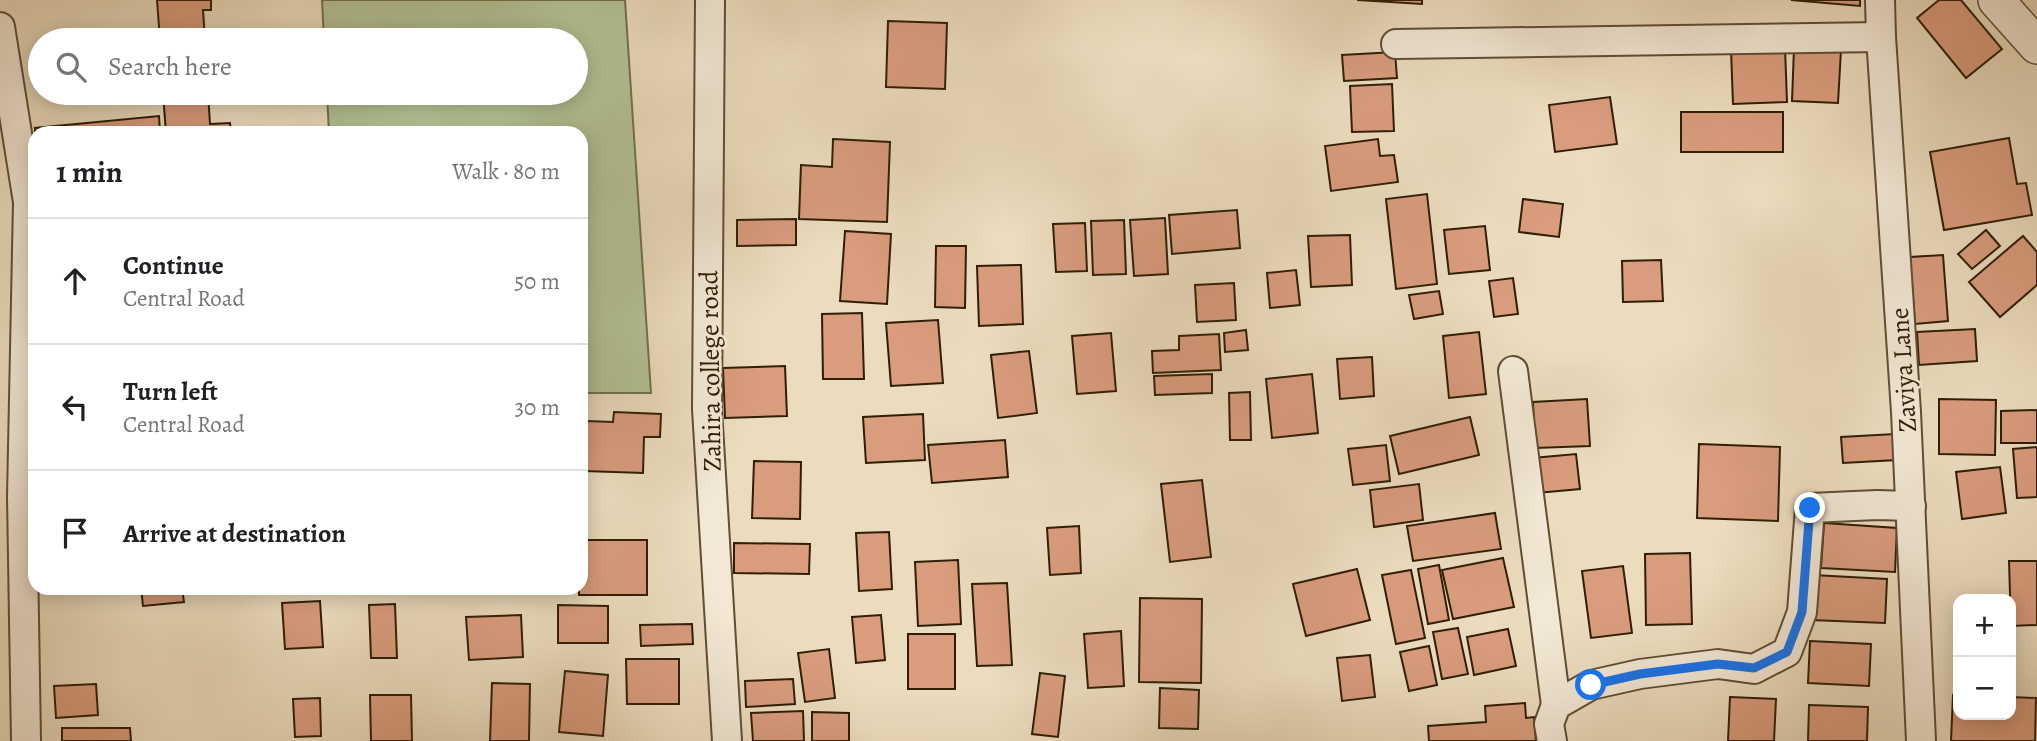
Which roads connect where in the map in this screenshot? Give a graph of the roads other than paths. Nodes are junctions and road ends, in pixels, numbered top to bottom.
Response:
1 (710, 0) edge
2 (1881, 0) edge
3 (1996, 0) edge
4 (0, 27) edge
5 (1881, 37) junction
6 (1396, 44) dead end
7 (2037, 46) edge
8 (1513, 371) dead end
9 (1911, 506) junction
10 (1556, 705) junction
11 (26, 741) edge
12 (726, 741) edge
13 (1552, 741) edge
14 (1921, 741) edge

1 - 12 street, Zahira college road
2 - 5 street, Zaviya Lane
3 - 7 street
4 - 11 street
5 - 6 street
5 - 9 street, Zaviya Lane
8 - 10 street
9 - 10 street
9 - 14 street, Zaviya Lane
10 - 13 street

